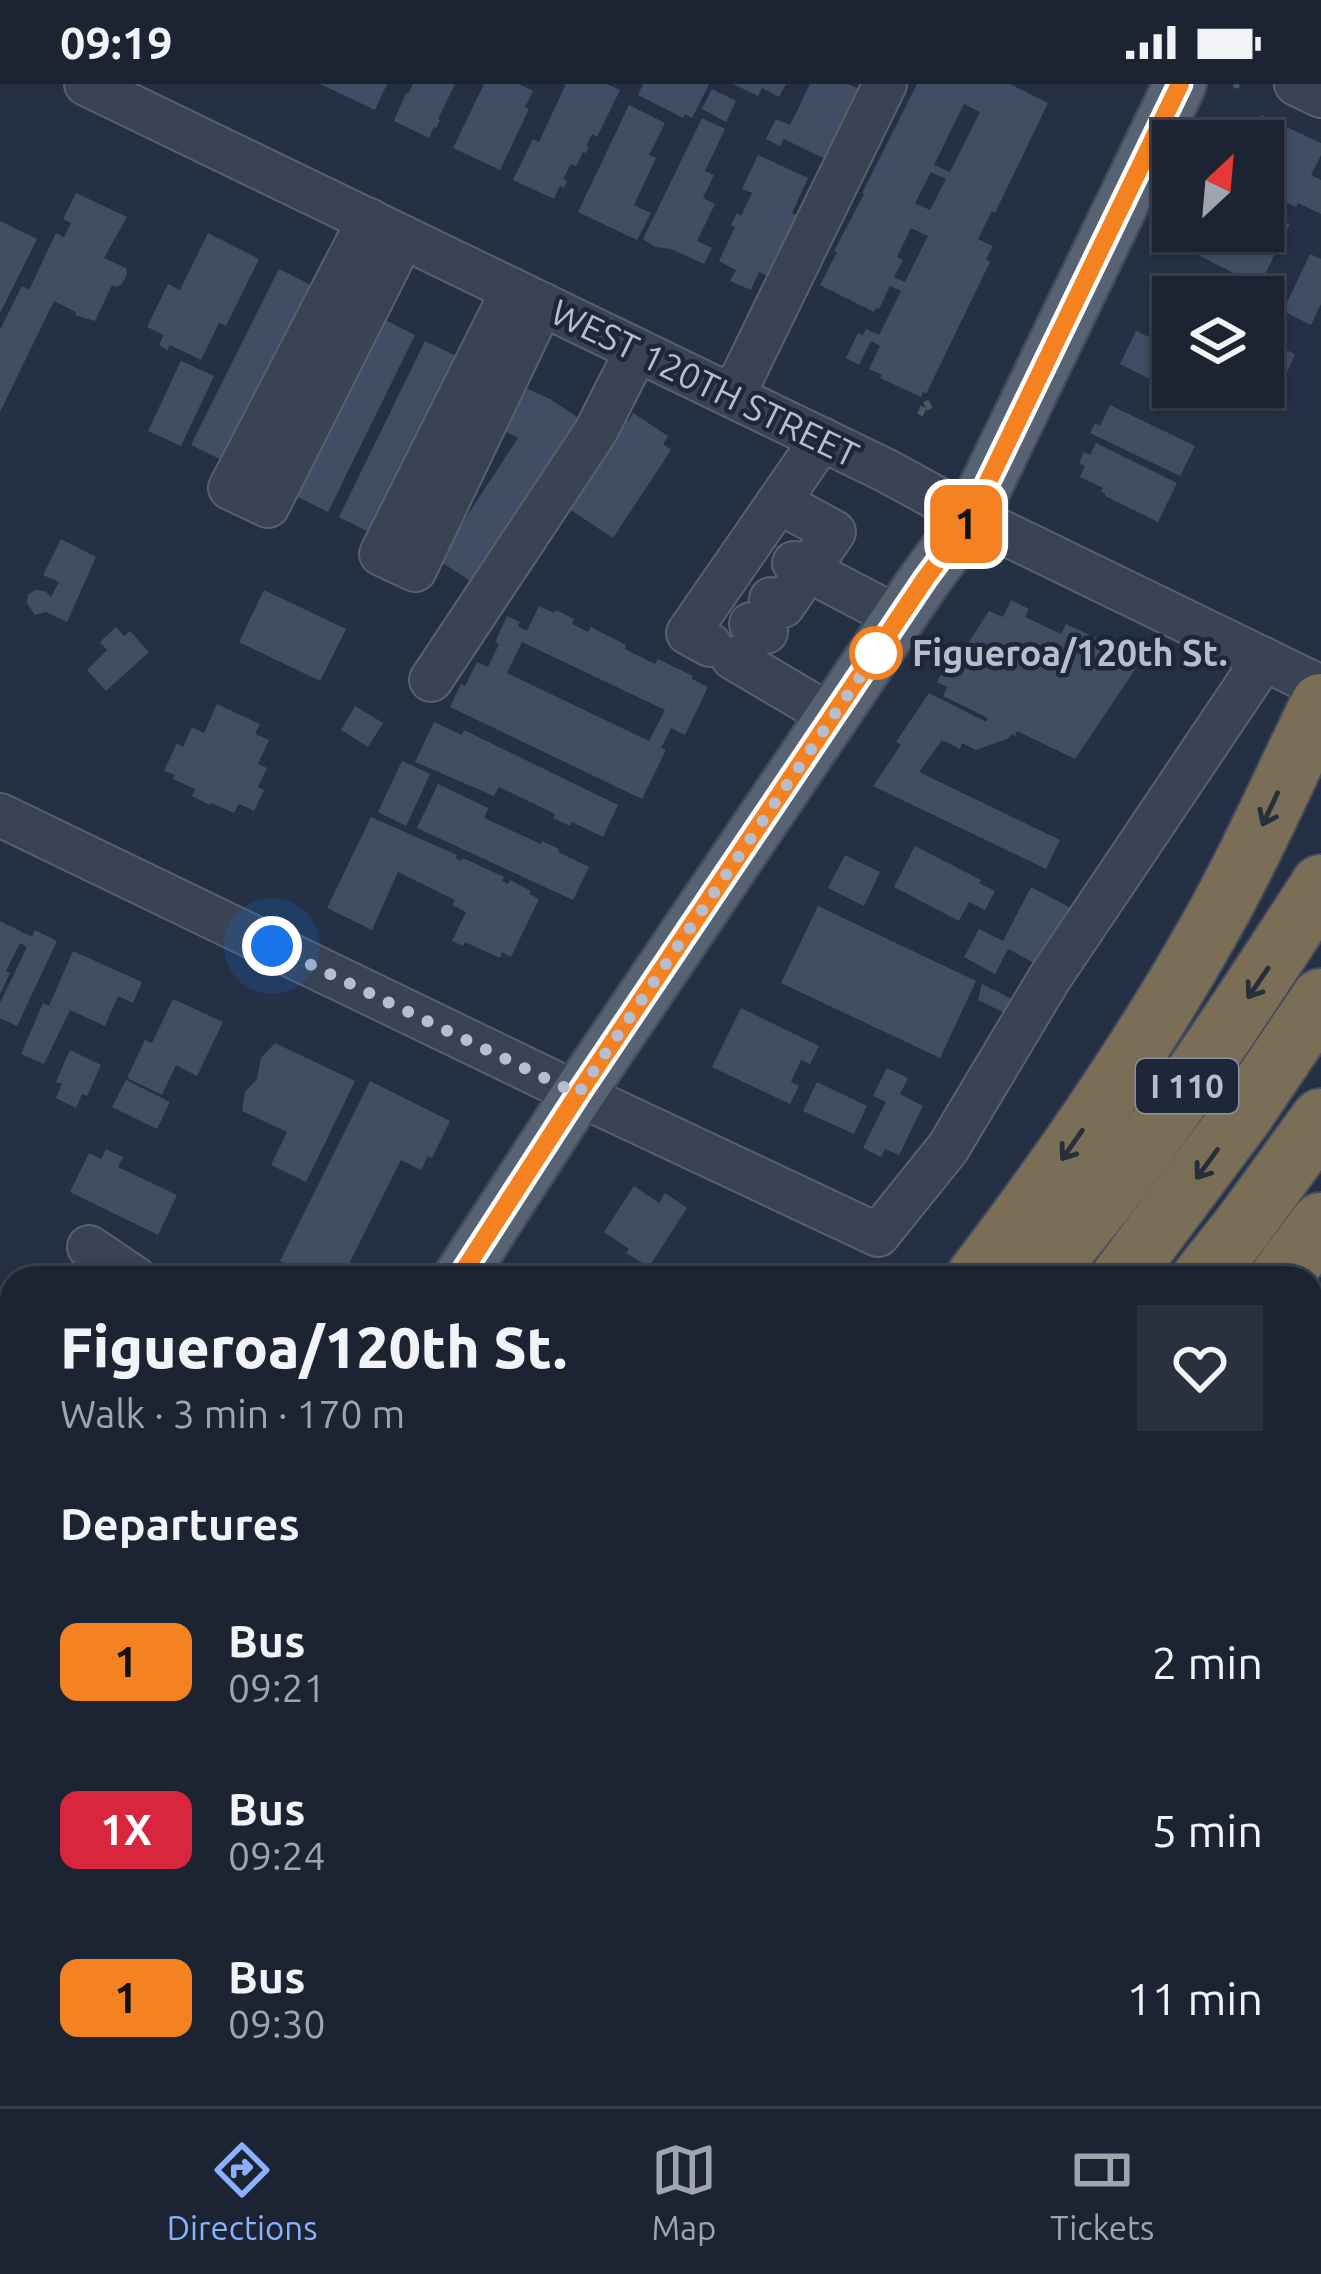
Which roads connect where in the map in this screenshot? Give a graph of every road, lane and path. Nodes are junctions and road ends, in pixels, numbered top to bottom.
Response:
1 (86, 84) edge
2 (885, 84) edge
3 (1180, 84) edge
4 (1296, 84) edge
5 (1321, 96) edge
6 (386, 229) junction
7 (528, 297) junction
8 (637, 350) junction
9 (733, 396) junction
10 (931, 412) dead end
11 (920, 415) dead end
12 (822, 440) junction
13 (779, 502) junction
14 (971, 517) junction
15 (781, 556) junction
16 (899, 618) junction
17 (743, 619) junction
18 (1264, 659) junction
19 (431, 680) dead end
20 (1321, 687) edge
21 (1321, 704) edge
22 (833, 718) junction
23 (0, 815) edge
24 (1321, 885) edge
25 (1321, 998) edge
26 (578, 1094) junction
27 (1321, 1119) edge
28 (1321, 1223) edge
29 (89, 1247) dead end
30 (117, 1266) edge
31 (467, 1266) edge
32 (985, 1266) edge
33 (1050, 1266) edge
34 (1130, 1266) edge
35 (1212, 1266) edge
36 (1289, 1266) edge

1 - 6 street, WEST 120TH STREET
2 - 9 street
3 - 14 main road
4 - 5 street
6 - 6 street
6 - 7 street, WEST 120TH STREET
7 - 7 street
7 - 8 street, WEST 120TH STREET
8 - 9 street, WEST 120TH STREET
8 - 19 street
9 - 12 street, WEST 120TH STREET
10 - 11 path
12 - 13 street
12 - 14 street, WEST 120TH STREET
13 - 15 street
13 - 15 street
14 - 16 main road
14 - 18 street, WEST 120TH STREET
15 - 16 street
15 - 17 street
15 - 17 street
16 - 22 main road
17 - 22 street
18 - 20 street, WEST 120TH STREET
18 - 26 street
21 -> 32 highway
22 - 26 main road
23 - 26 street
24 -> 33 highway, I 110
25 -> 34 highway
26 - 31 main road
27 - 35 highway
28 - 36 highway
29 - 30 street

